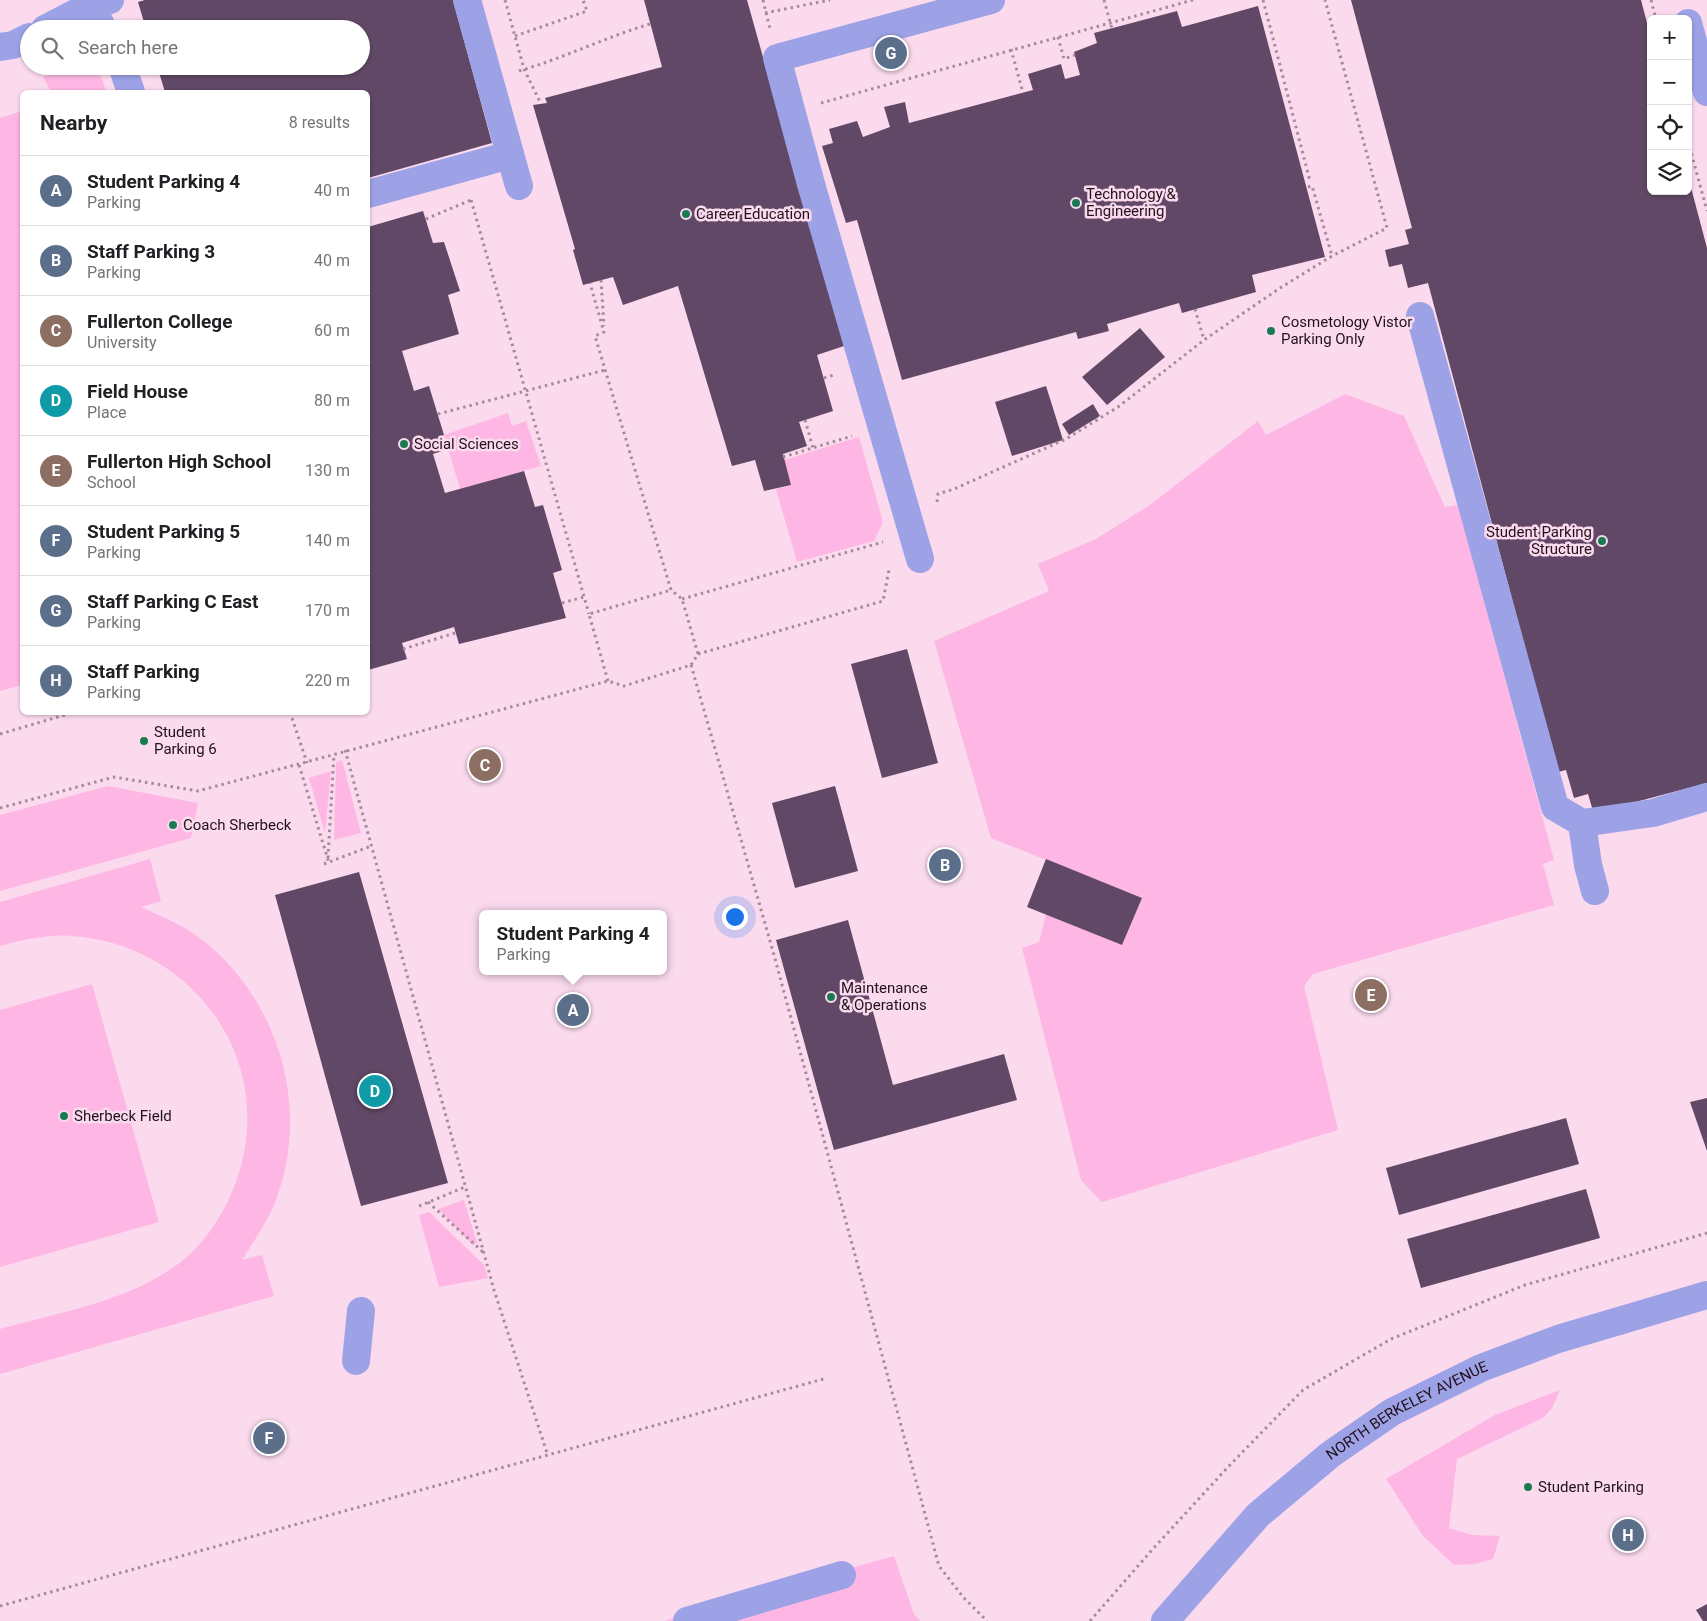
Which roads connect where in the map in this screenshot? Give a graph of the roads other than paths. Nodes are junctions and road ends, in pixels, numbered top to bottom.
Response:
1 (467, 0) edge
2 (991, 0) edge
3 (1682, 0) edge
4 (101, 11) edge
5 (1686, 15) edge
6 (73, 20) edge
7 (1692, 37) edge
8 (20, 42) edge
9 (0, 47) edge
10 (125, 75) edge
11 (130, 90) edge
12 (1707, 92) edge
13 (510, 155) junction
14 (519, 186) dead end
15 (370, 193) edge
16 (1420, 316) dead end
17 (920, 559) dead end
18 (1707, 797) edge
19 (1582, 823) junction
20 (1596, 891) dead end
21 (1707, 1296) edge
22 (361, 1311) dead end
23 (356, 1361) dead end
24 (842, 1575) dead end
25 (687, 1621) edge
26 (1165, 1621) edge

1 - 13 street
2 - 17 street
3 - 5 street
4 - 6 street
7 - 12 street
8 - 9 street
10 - 11 street
13 - 14 street
13 - 15 street
16 - 19 street
18 - 19 street
19 - 20 street
21 - 26 street, NORTH BERKELEY AVENUE
22 - 23 street
24 - 25 street

